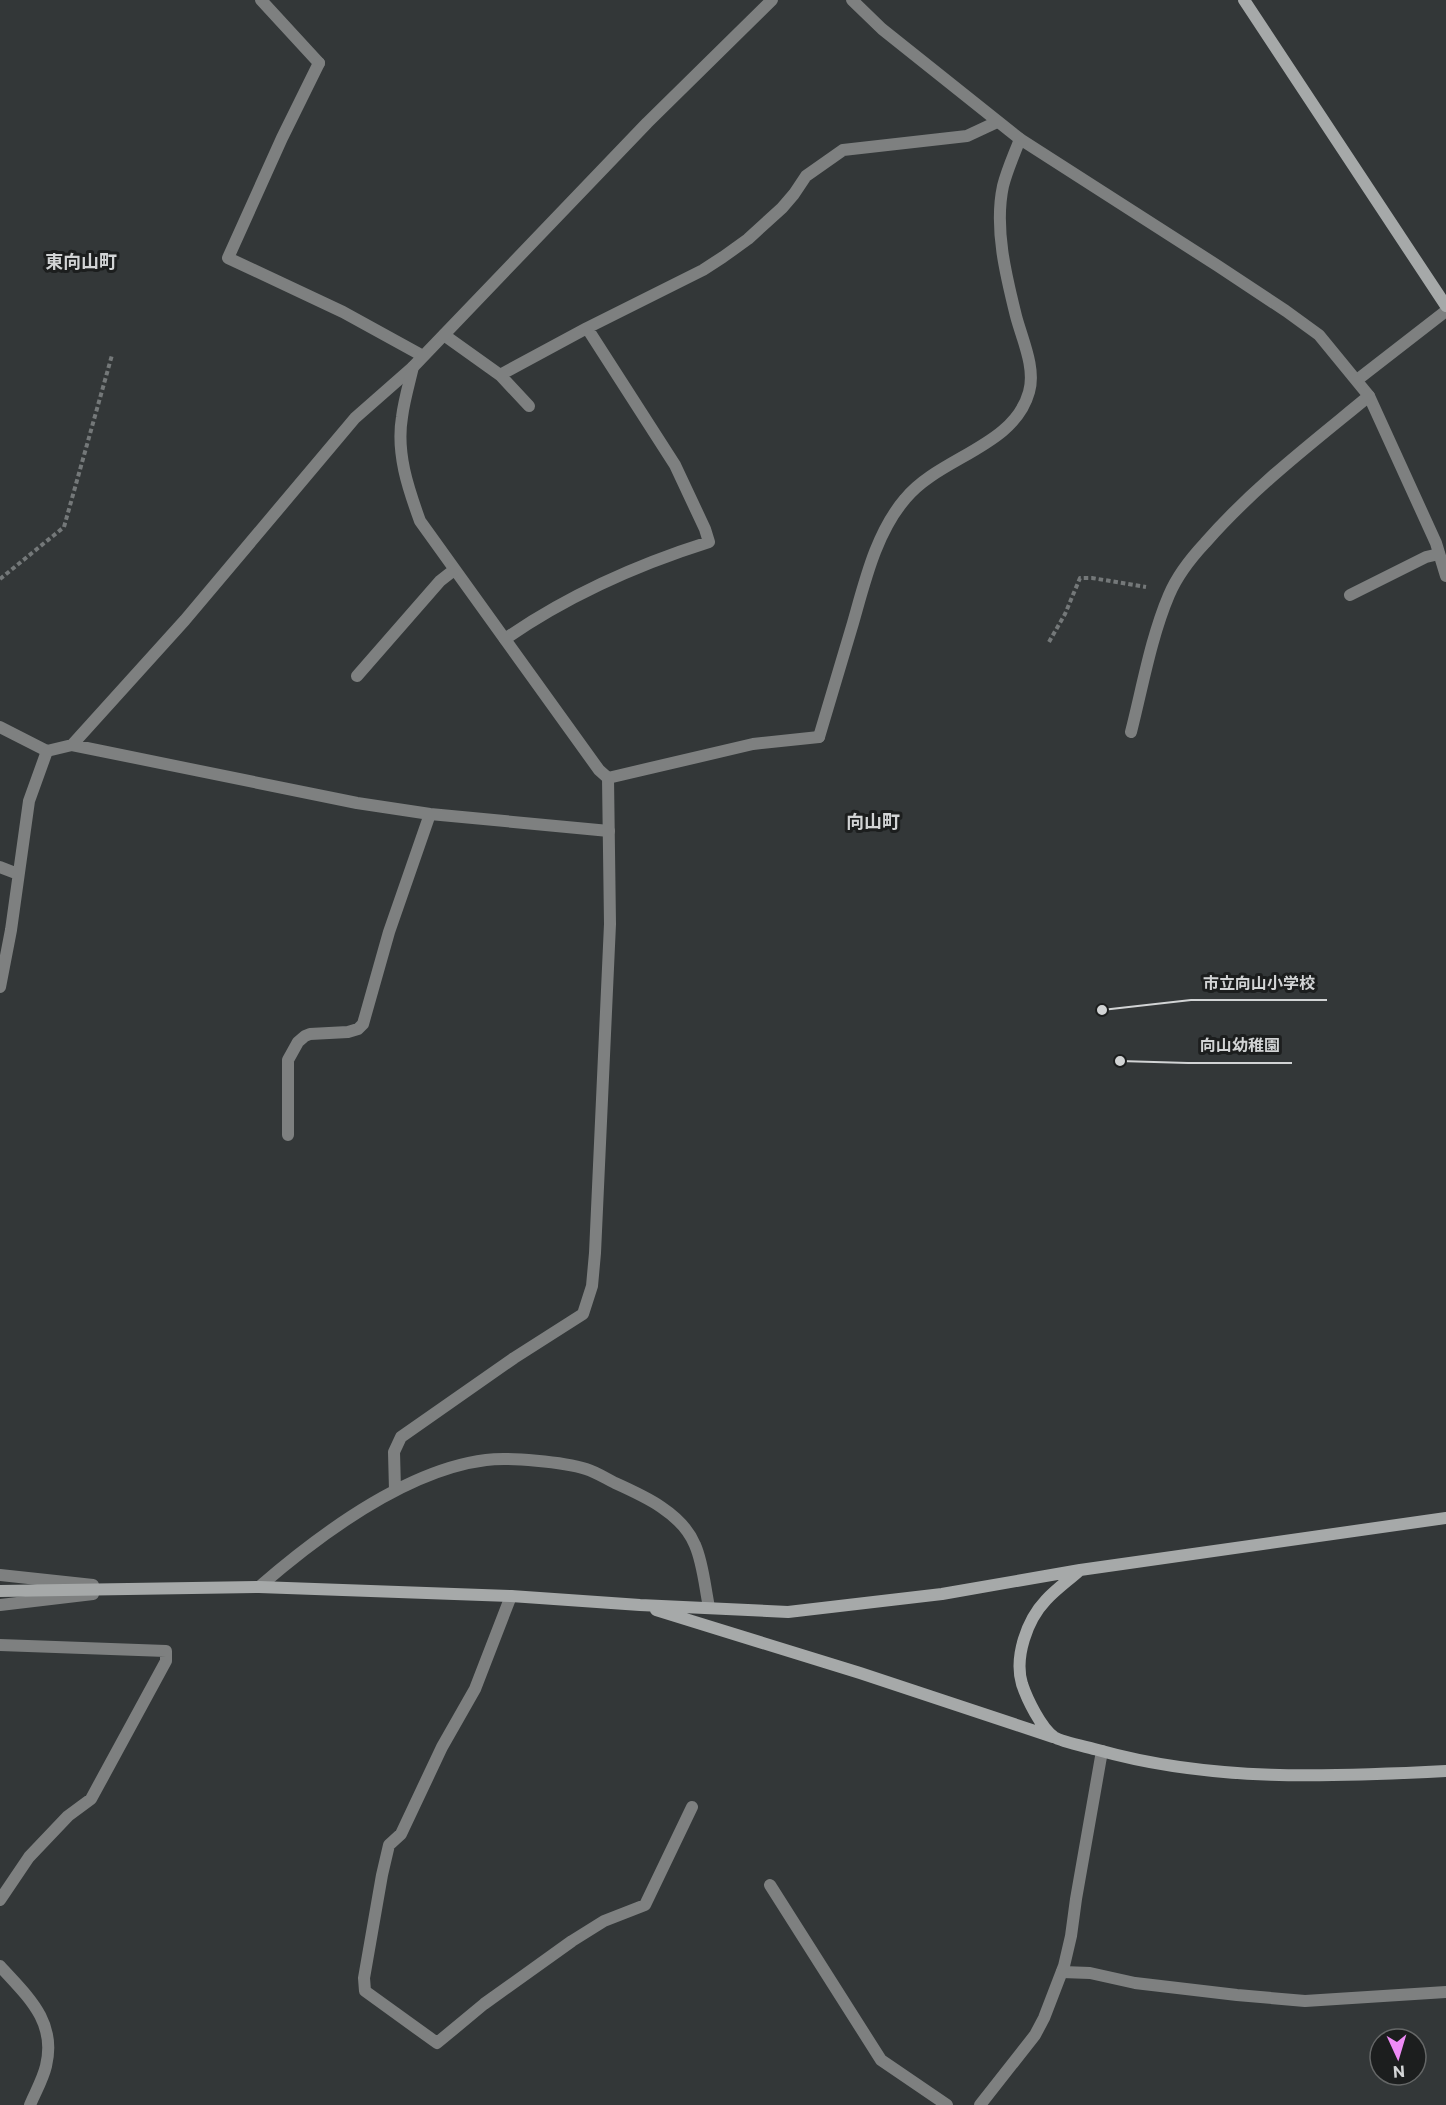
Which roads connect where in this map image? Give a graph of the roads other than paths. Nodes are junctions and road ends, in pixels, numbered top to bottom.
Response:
1 (261, 0) edge
2 (772, 0) edge
3 (852, 0) edge
4 (1244, 0) edge
5 (997, 122) junction
6 (1020, 139) junction
7 (1446, 306) edge
8 (1446, 311) edge
9 (587, 328) junction
10 (444, 335) junction
11 (423, 356) junction
12 (413, 368) junction
13 (500, 375) junction
14 (1356, 380) junction
15 (1369, 396) junction
16 (529, 406) dead end
17 (1438, 554) junction
18 (454, 570) junction
19 (1446, 576) edge
20 (1350, 594) dead end
21 (505, 639) junction
22 (357, 676) dead end
23 (0, 727) edge
24 (1131, 732) dead end
25 (72, 745) junction
26 (47, 751) junction
27 (608, 778) junction
28 (430, 814) junction
29 (609, 831) junction
30 (0, 867) edge
31 (18, 874) junction
32 (0, 987) edge
33 (288, 1135) dead end
34 (395, 1490) junction
35 (1446, 1518) edge
36 (1080, 1570) junction
37 (0, 1575) edge
38 (259, 1587) junction
39 (130, 1590) junction
40 (0, 1591) edge
41 (511, 1596) junction
42 (0, 1605) edge
43 (640, 1605) junction
44 (709, 1607) junction
45 (0, 1645) edge
46 (1054, 1737) junction
47 (1102, 1751) junction
48 (1446, 1772) edge
49 (692, 1807) dead end
50 (770, 1885) dead end
51 (0, 1900) edge
52 (0, 1966) edge
53 (1062, 1972) junction
54 (1446, 1992) edge
55 (30, 2105) edge
56 (947, 2105) edge
57 (980, 2105) edge

1 - 11 street
2 - 10 street
3 - 5 street
4 - 7 street
5 - 6 street
5 - 9 street
6 - 14 street
6 - 27 street
8 - 14 street
9 - 13 street
9 - 21 street
10 - 11 street
10 - 13 street
11 - 12 street
12 - 18 street
12 - 25 street
13 - 16 street
14 - 15 street
15 - 17 street
15 - 24 street
17 - 19 street
17 - 20 street
18 - 21 street
18 - 22 street
21 - 27 street
23 - 26 street
25 - 26 street
25 - 28 street
26 - 31 street
27 - 29 street
28 - 29 street
28 - 33 street
29 - 34 street
30 - 31 street
31 - 32 street
34 - 38 street
34 - 44 street
35 - 36 street
36 - 44 street
36 - 46 street
37 - 39 street
38 - 39 street
38 - 41 street
39 - 40 street
39 - 42 street
41 - 43 street
41 - 49 street
43 - 44 street
43 - 46 street
45 - 51 street
46 - 47 street
47 - 48 street
47 - 53 street
50 - 56 street
52 - 55 street
53 - 54 street
53 - 57 street

